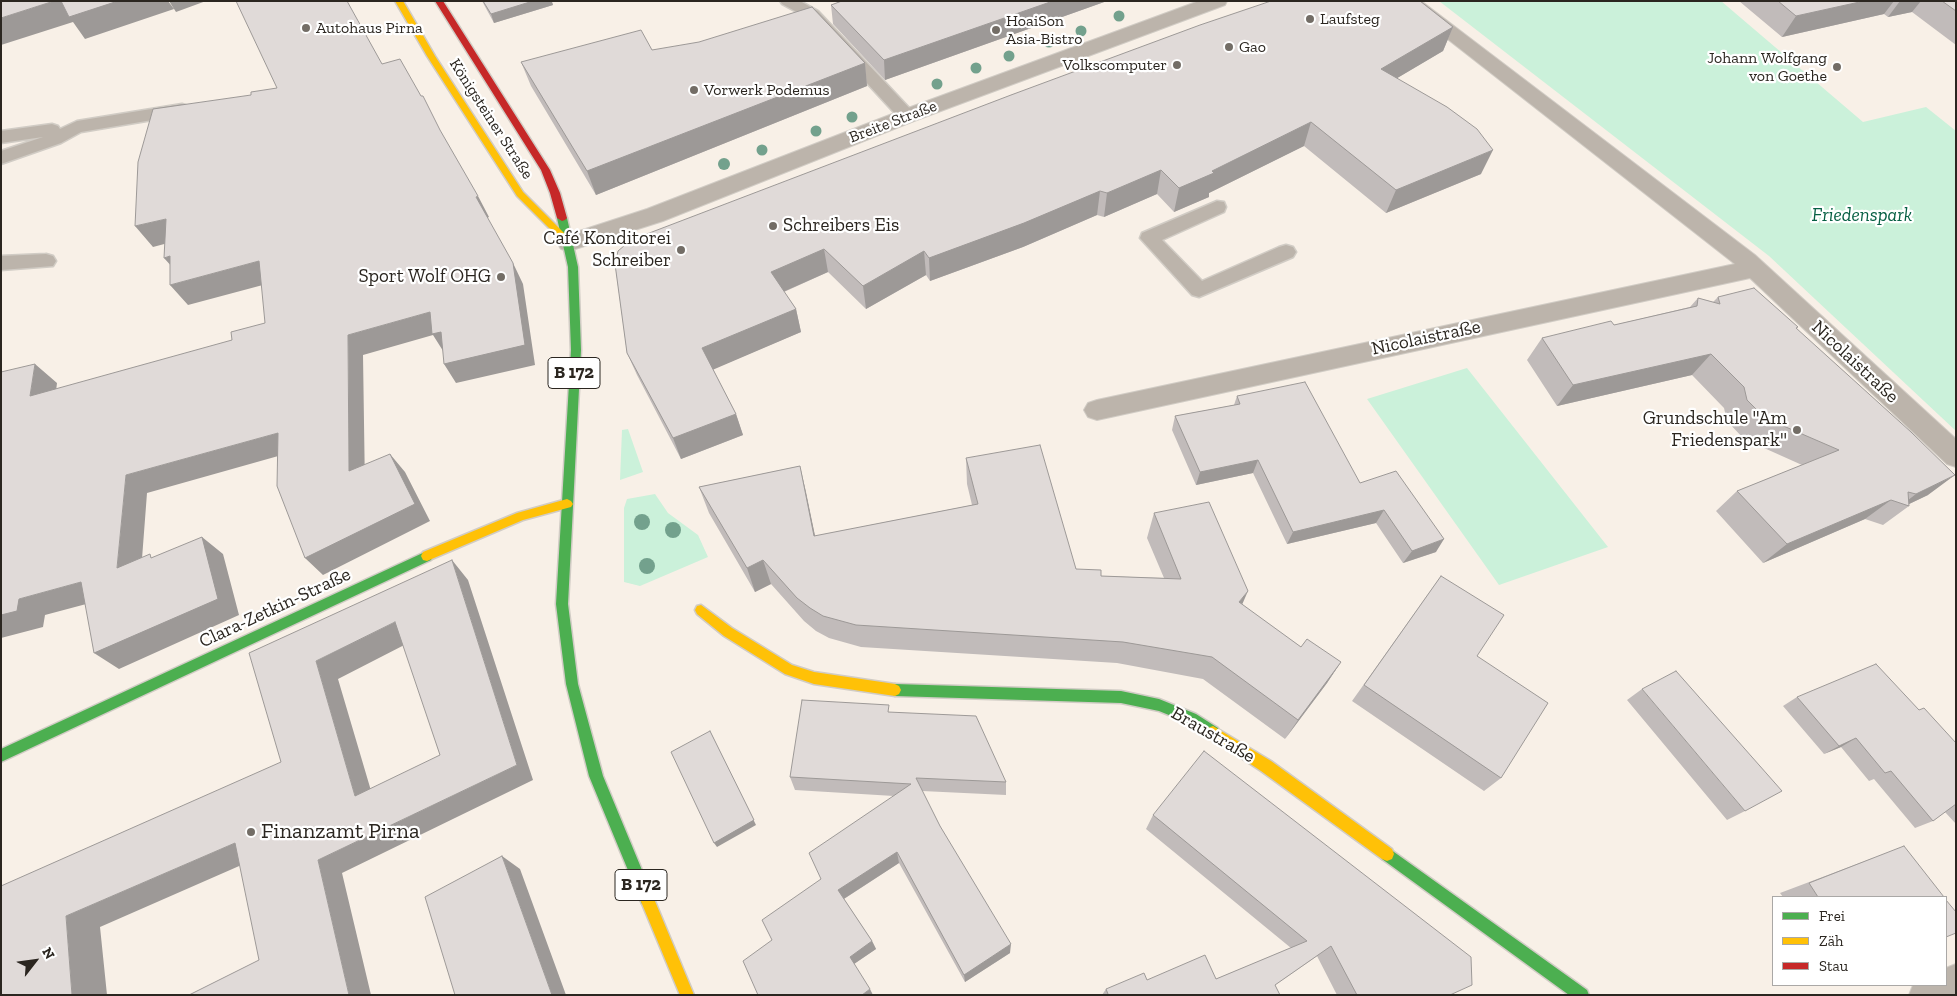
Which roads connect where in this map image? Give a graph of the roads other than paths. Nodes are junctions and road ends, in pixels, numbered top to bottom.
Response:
1 (399, 1) edge
2 (439, 1) edge
3 (788, 1) edge
4 (1218, 1) edge
5 (1408, 1) edge
6 (201, 106) edge
7 (907, 116) junction
8 (77, 127) junction
9 (1, 137) edge
10 (1, 158) edge
11 (1217, 207) dead end
12 (569, 243) junction
13 (1286, 252) dead end
14 (46, 260) dead end
15 (1, 263) edge
16 (1755, 268) junction
17 (1097, 410) dead end
18 (1956, 456) edge
19 (567, 504) junction
20 (701, 610) dead end
21 (1, 756) edge
22 (1956, 982) edge
23 (1568, 991) edge
24 (687, 995) edge
25 (1927, 995) edge

1 - 12 main road, Königsteiner Straße
2 - 12 main road, Königsteiner Straße / B 172
3 - 7 lane
4 - 7 street, Breite Straße
5 - 16 street, Nicolaistraße
6 - 8 lane
7 - 12 street, Breite Straße
8 - 9 lane
8 - 10 lane
11 - 13 lane
12 - 19 main road, Königsteiner Straße / B 172
14 - 15 lane
16 - 17 street, Nicolaistraße
16 - 18 street, Nicolaistraße
19 - 21 main road, Clara-Zetkin-Straße
19 - 24 main road, B 172
20 - 23 main road, Braustraße
22 - 25 street

